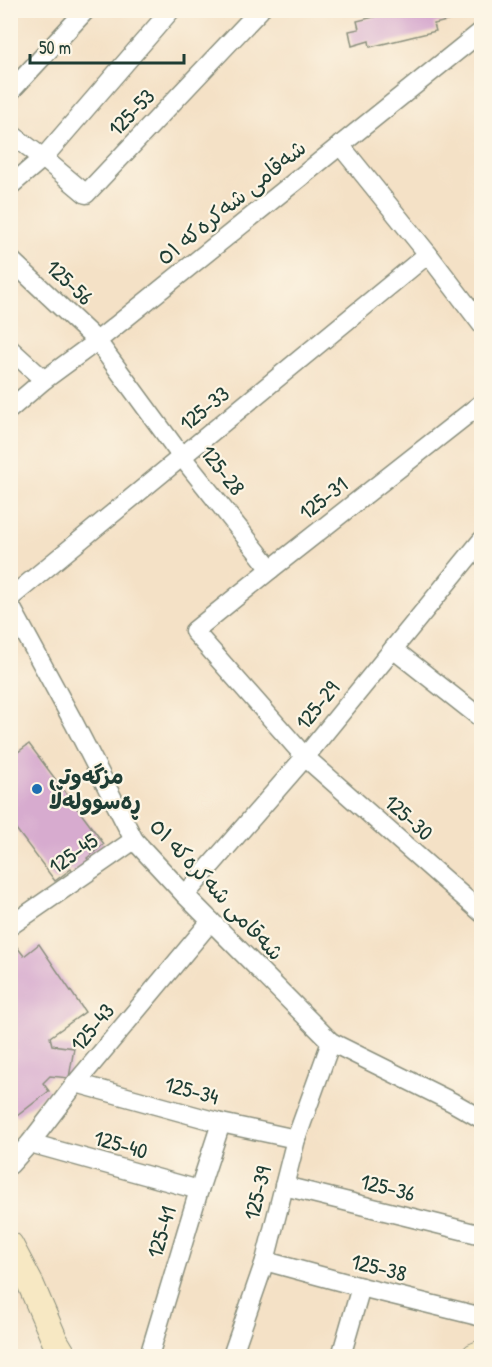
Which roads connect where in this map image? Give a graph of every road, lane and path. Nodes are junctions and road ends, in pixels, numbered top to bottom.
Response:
1 (86, 10) edge
2 (171, 10) edge
3 (260, 10) edge
4 (482, 31) edge
5 (10, 92) edge
6 (10, 133) edge
7 (340, 145) junction
8 (43, 158) junction
9 (10, 186) edge
10 (428, 254) junction
11 (10, 259) edge
12 (482, 325) edge
13 (97, 341) junction
14 (10, 349) edge
15 (44, 380) junction
16 (482, 403) edge
17 (10, 410) edge
18 (183, 457) junction
19 (482, 540) edge
20 (271, 569) junction
21 (10, 598) edge
22 (10, 605) edge
23 (194, 631) joint
24 (393, 649) junction
25 (482, 719) edge
26 (305, 757) junction
27 (134, 840) junction
28 (185, 895) junction
29 (482, 913) edge
30 (211, 921) junction
31 (10, 926) edge
32 (331, 1042) junction
33 (76, 1083) junction
34 (482, 1119) edge
35 (221, 1123) junction
36 (296, 1139) junction
37 (30, 1143) junction
38 (10, 1165) edge
39 (284, 1186) junction
40 (199, 1190) junction
41 (482, 1235) edge
42 (10, 1245) edge
43 (265, 1261) junction
44 (361, 1287) junction
45 (482, 1317) edge
46 (482, 1353) edge
47 (64, 1356) edge
48 (149, 1356) edge
49 (232, 1356) edge
50 (341, 1356) edge
51 (475, 1356) edge

1 - 5 street
2 - 8 street
3 - 8 street, 125-53
4 - 7 street, شەقامی شەکرەکە ٥١
6 - 8 street
7 - 10 street
7 - 13 street, شەقامی شەکرەکە ٥١
8 - 9 street
10 - 12 street
10 - 18 street, 125-33
11 - 13 street, 125-56
13 - 15 street, شەقامی شەکرەکە ٥١
13 - 18 street, 125-28
14 - 15 street
15 - 17 street, شەقامی شەکرەکە ٥١
16 - 20 street, 125-31
18 - 20 street, 125-28
18 - 21 street, 125-33
19 - 24 street, 125-29
20 - 23 street, 125-31
22 - 27 street, شەقامی شەکرەکە ٥١
23 - 26 street, 125-30
24 - 25 street
24 - 26 street, 125-29
26 - 28 street, 125-29
26 - 29 street, 125-30
27 - 28 street, شەقامی شەکرەکە ٥١
27 - 31 street, 125-45
28 - 30 street, شەقامی شەکرەکە ٥١
30 - 32 street, شەقامی شەکرەکە ٥١
30 - 33 street, 125-43
32 - 34 street, شەقامی شەکرەکە ٥١
32 - 36 street, 125-39
33 - 35 street, 125-34
33 - 37 street, 125-43
35 - 36 street, 125-34
35 - 40 street, 125-41
36 - 39 street, 125-39
37 - 38 street, 125-43
37 - 40 street, 125-40
39 - 41 street, 125-36
39 - 43 street, 125-39
40 - 48 street, 125-41
42 - 47 street
43 - 44 street, 125-38
43 - 49 street, 125-39
44 - 45 street, 125-38
44 - 50 street
46 - 51 street

